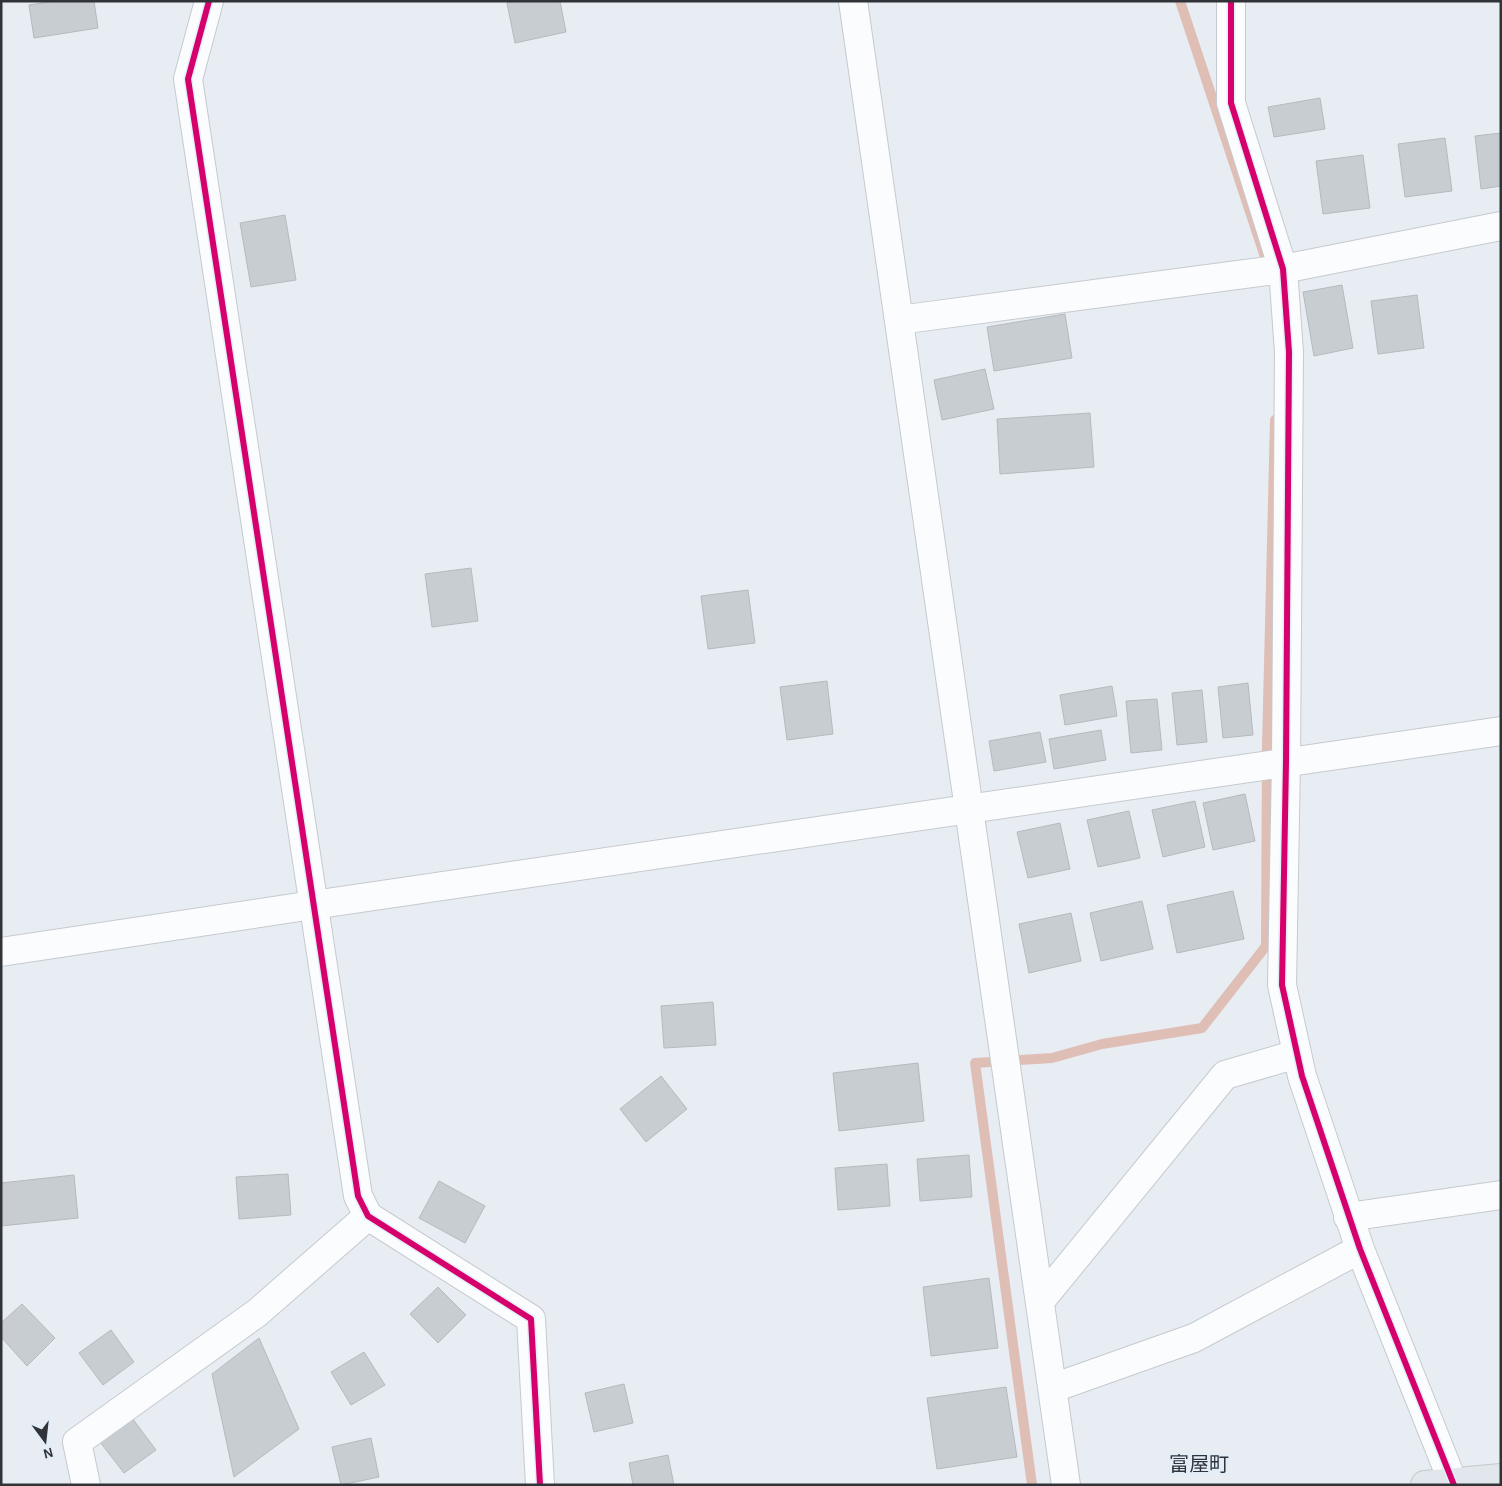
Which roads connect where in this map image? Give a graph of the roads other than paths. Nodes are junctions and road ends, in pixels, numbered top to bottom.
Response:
1 (208, 1) edge
2 (852, 1) edge
3 (1231, 1) edge
4 (1501, 226) edge
5 (1283, 268) junction
6 (899, 320) junction
7 (1501, 731) edge
8 (1286, 762) junction
9 (971, 809) junction
10 (313, 905) junction
11 (1, 952) edge
12 (1297, 1054) junction
13 (1501, 1195) edge
14 (368, 1216) junction
15 (1348, 1217) junction
16 (1360, 1249) junction
17 (1042, 1299) junction
18 (1053, 1388) junction
19 (1501, 1478) edge
20 (1454, 1484) edge
21 (86, 1485) edge
22 (540, 1485) edge
23 (1066, 1485) edge
24 (1425, 1485) edge

1 - 10 street
2 - 6 street
3 - 5 street
4 - 5 street
5 - 6 street
5 - 8 street
6 - 9 street
7 - 8 street
8 - 9 street
8 - 12 street
9 - 10 street
9 - 17 street
10 - 11 street
10 - 14 street
12 - 15 street
12 - 17 street
13 - 15 street
14 - 21 street
14 - 22 street
15 - 16 street
16 - 18 street
16 - 20 street
17 - 18 street
18 - 23 street
19 - 20 main road
20 - 24 main road

